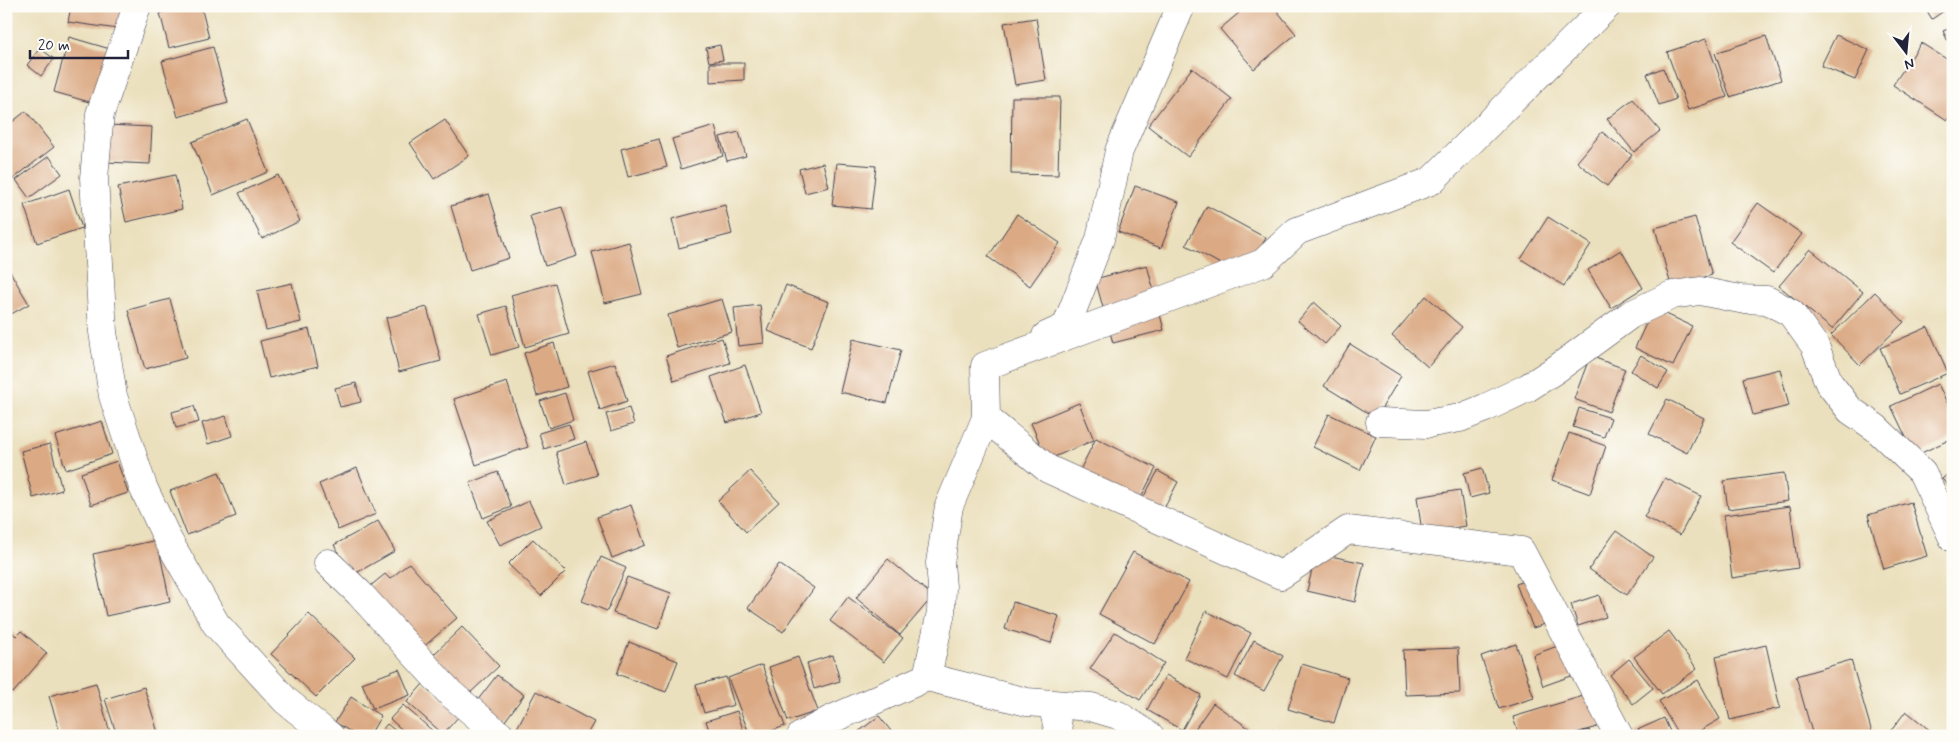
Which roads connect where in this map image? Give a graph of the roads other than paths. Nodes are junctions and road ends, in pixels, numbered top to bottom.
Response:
1 (137, 6) edge
2 (1181, 6) edge
3 (1607, 6) edge
4 (985, 366) junction
5 (986, 418) junction
6 (1380, 422) dead end
7 (1953, 538) edge
8 (328, 563) dead end
9 (927, 677) junction
10 (1052, 704) junction
11 (330, 736) edge
12 (501, 736) edge
13 (801, 736) edge
14 (1060, 736) edge
15 (1150, 736) edge
16 (1619, 736) edge

1 - 11 street
2 - 4 street
3 - 4 street
4 - 5 street
5 - 9 street
5 - 16 street
6 - 7 street
8 - 12 street
9 - 10 street
9 - 13 street
10 - 14 street
10 - 15 street

